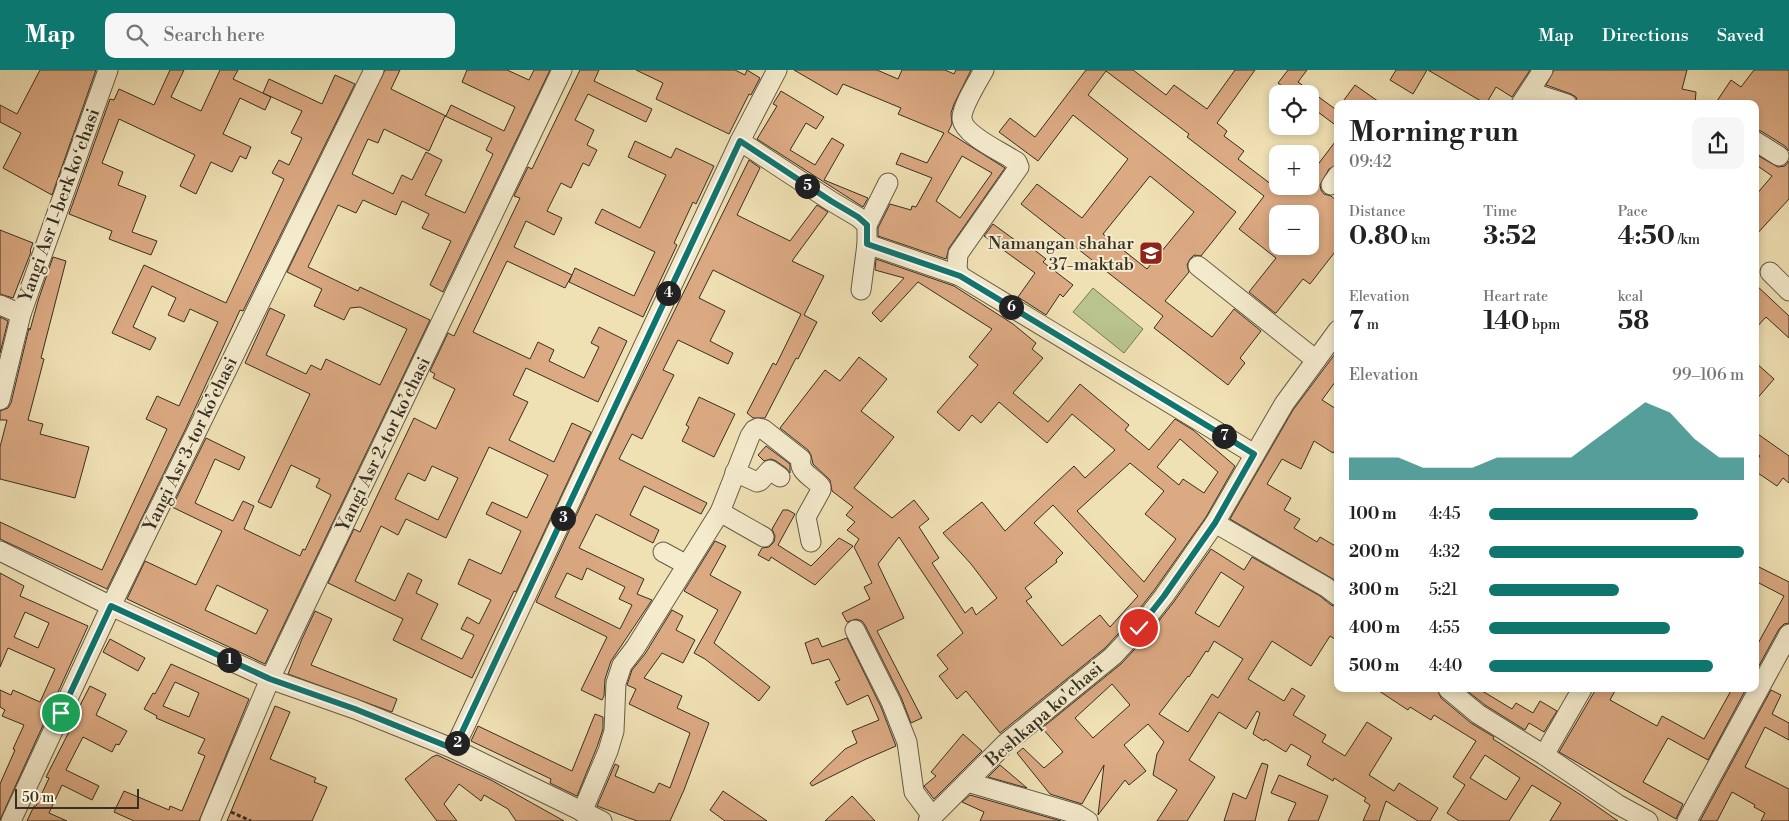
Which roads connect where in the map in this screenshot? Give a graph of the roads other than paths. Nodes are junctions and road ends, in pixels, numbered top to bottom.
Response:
1 (108, 70) edge
2 (374, 70) edge
3 (562, 70) edge
4 (777, 70) edge
5 (984, 70) edge
6 (1542, 70) edge
7 (1525, 98) edge
8 (1539, 100) edge
9 (740, 141) junction
10 (1759, 144) edge
11 (1779, 156) dead end
12 (888, 184) dead end
13 (867, 225) junction
14 (867, 244) junction
15 (1198, 266) dead end
16 (1770, 272) dead end
17 (960, 276) junction
18 (861, 290) dead end
19 (1789, 291) edge
20 (0, 305) edge
21 (20, 314) junction
22 (1334, 335) edge
23 (1316, 360) junction
24 (0, 400) edge
25 (1254, 454) junction
26 (735, 472) junction
27 (780, 476) dead end
28 (720, 512) junction
29 (1215, 523) junction
30 (764, 536) dead end
31 (811, 542) dead end
32 (0, 551) edge
33 (663, 552) dead end
34 (687, 565) junction
35 (1334, 593) edge
36 (111, 606) junction
37 (856, 630) dead end
38 (1789, 634) edge
39 (270, 679) junction
40 (1759, 689) edge
41 (1452, 692) edge
42 (1580, 692) edge
43 (1757, 692) edge
44 (454, 749) junction
45 (1544, 755) junction
46 (967, 782) junction
47 (582, 812) junction
48 (930, 819) edge
49 (11, 821) edge
50 (210, 821) edge
51 (602, 821) edge
52 (1088, 821) edge
53 (1648, 821) edge
54 (1687, 821) edge

1 - 21 street, Yangi Asr 1-berk koʻchasi
2 - 36 street, Yangi Asr 3-tor koʼchasi
3 - 39 street, Yangi Asr 2-tor koʼchasi
4 - 9 street
5 - 17 street
6 - 7 street
7 - 8 street
9 - 13 street
9 - 44 street
10 - 11 street
12 - 13 street
13 - 14 street
14 - 17 street
14 - 18 street
15 - 23 street
16 - 19 street
17 - 25 street
20 - 21 street
21 - 24 street, Yangi Asr 1-berk koʻchasi
22 - 23 street, Beshkapa ko'chasi
23 - 25 street, Beshkapa ko'chasi
25 - 29 street, Beshkapa ko'chasi
26 - 27 street
26 - 28 street
26 - 31 street
28 - 30 street
28 - 34 street
29 - 35 street
29 - 46 street, Beshkapa ko'chasi
32 - 36 street
33 - 34 street
34 - 47 street
36 - 39 street
36 - 49 street, Yangi Asr 3-tor koʼchasi
37 - 48 street
38 - 40 street
39 - 44 street
39 - 50 street, Yangi Asr 2-tor koʼchasi
41 - 45 street
42 - 45 street
43 - 54 street
44 - 47 street
45 - 53 street
46 - 48 street, Beshkapa ko'chasi
46 - 52 street
47 - 51 street

